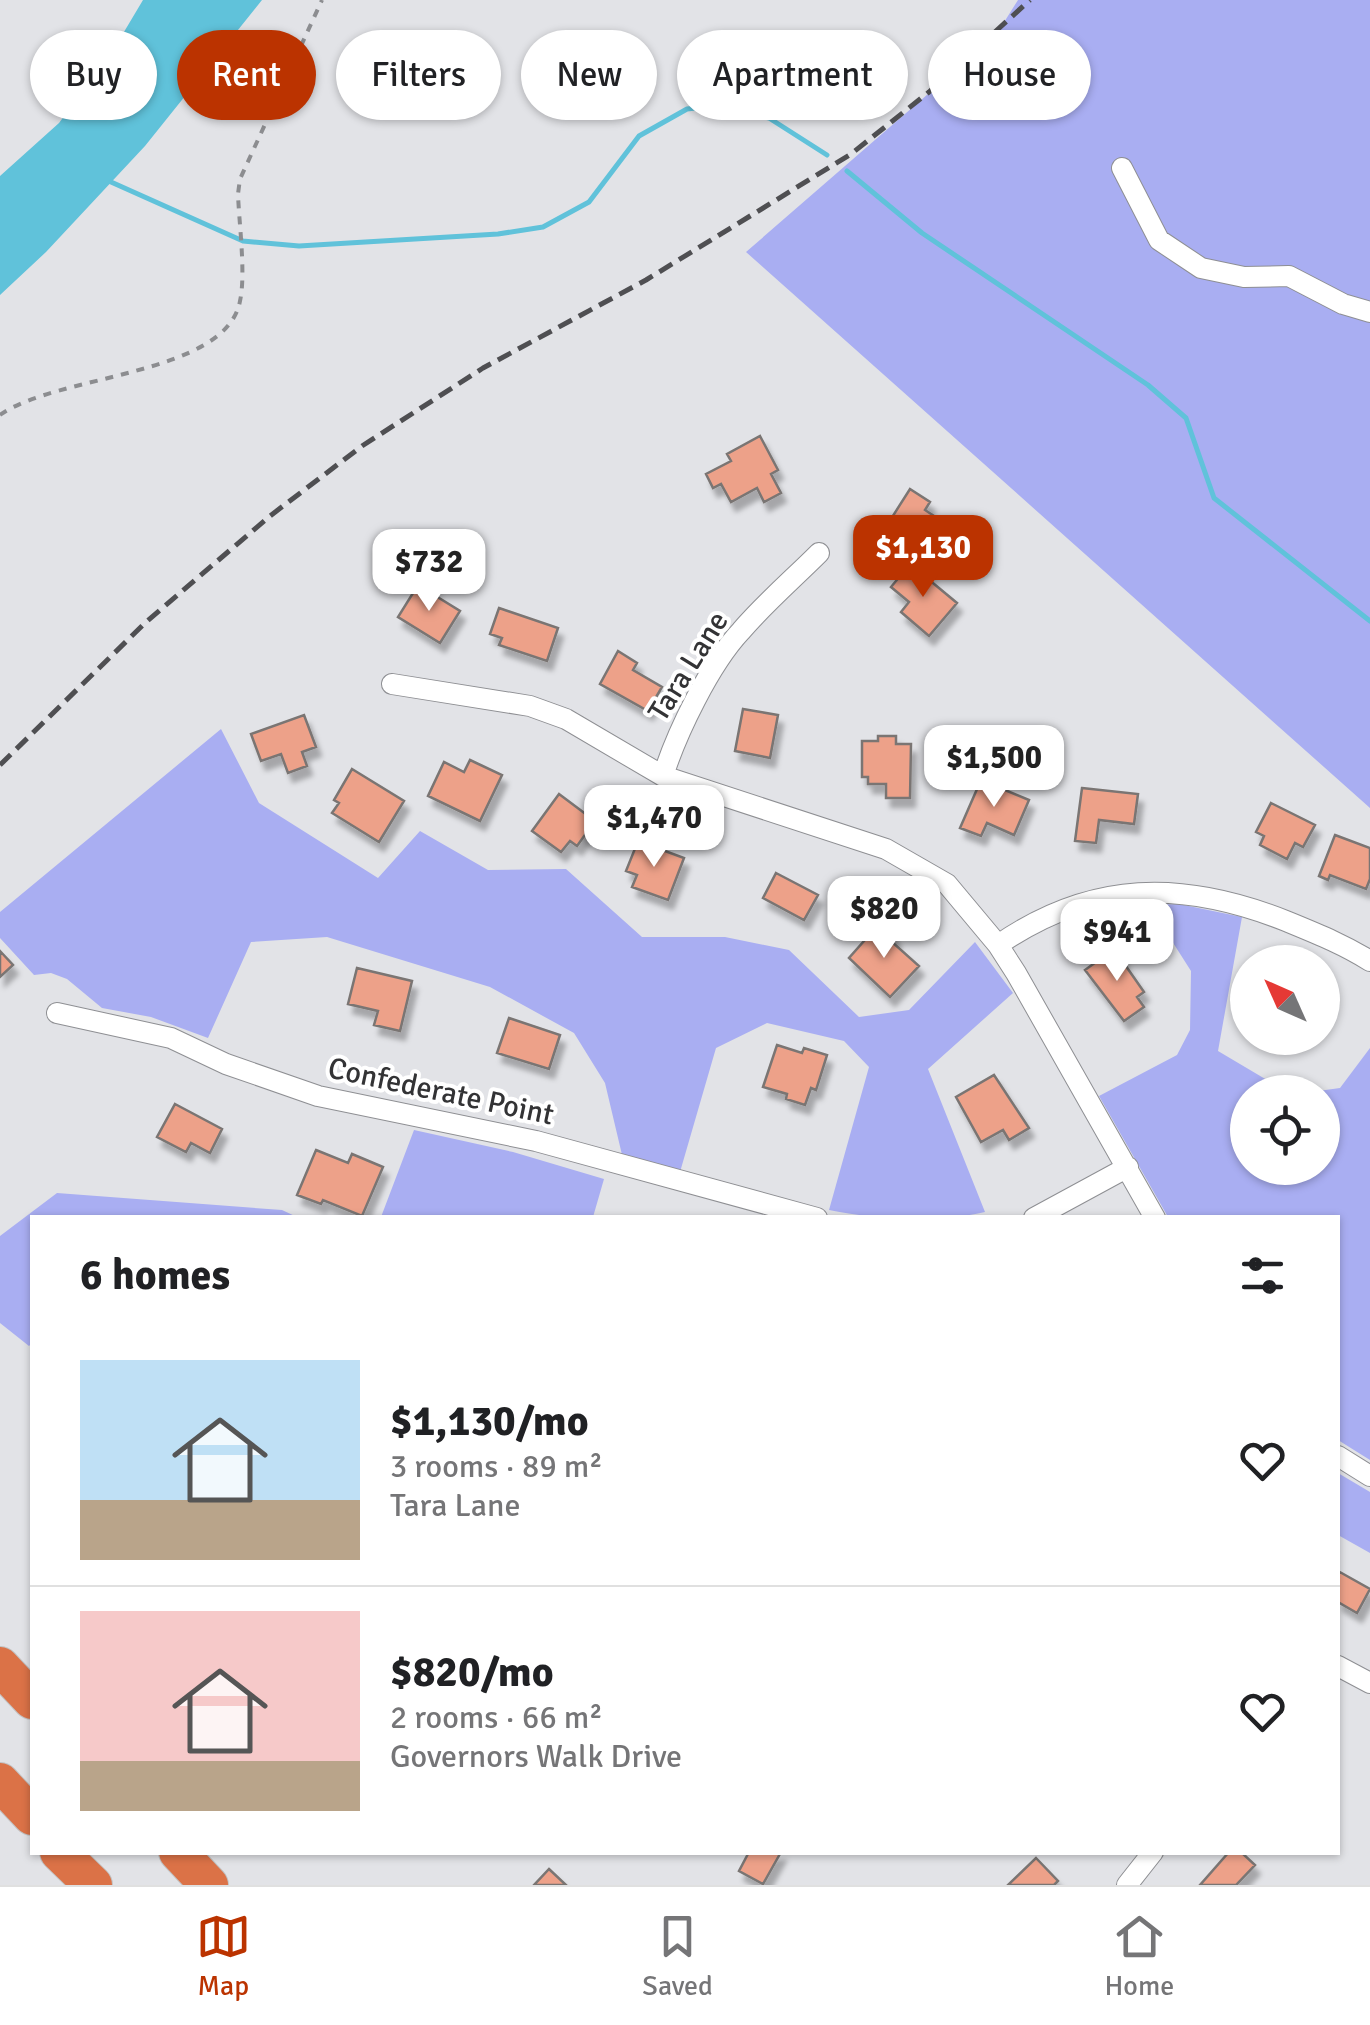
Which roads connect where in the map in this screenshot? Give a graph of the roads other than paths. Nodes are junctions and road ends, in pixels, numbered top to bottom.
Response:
1 (1122, 168) dead end
2 (1370, 312) edge
3 (819, 553) dead end
4 (392, 684) dead end
5 (663, 776) junction
6 (998, 945) junction
7 (1370, 961) edge
8 (57, 1013) dead end
9 (1128, 1167) junction
10 (806, 1215) edge
11 (1040, 1215) edge
12 (1152, 1215) edge
13 (1340, 1457) edge
14 (1370, 1476) edge
15 (0, 1666) edge
16 (1340, 1667) edge
17 (1370, 1683) edge
18 (30, 1698) edge
19 (0, 1782) edge
20 (0, 1794) edge
21 (30, 1814) edge
22 (30, 1824) edge
23 (66, 1855) edge
24 (181, 1855) edge
25 (1150, 1855) edge
26 (95, 1885) edge
27 (209, 1885) edge
28 (1127, 1885) edge

1 - 2 street
3 - 5 street, Tara Lane
4 - 5 street
5 - 6 street
6 - 7 street
6 - 9 street
8 - 10 street, Confederate Point
9 - 11 street
9 - 12 street
13 - 14 street
15 - 18 highway
16 - 17 street
19 - 21 highway
20 - 22 highway
23 - 26 highway
24 - 27 highway
25 - 28 street

